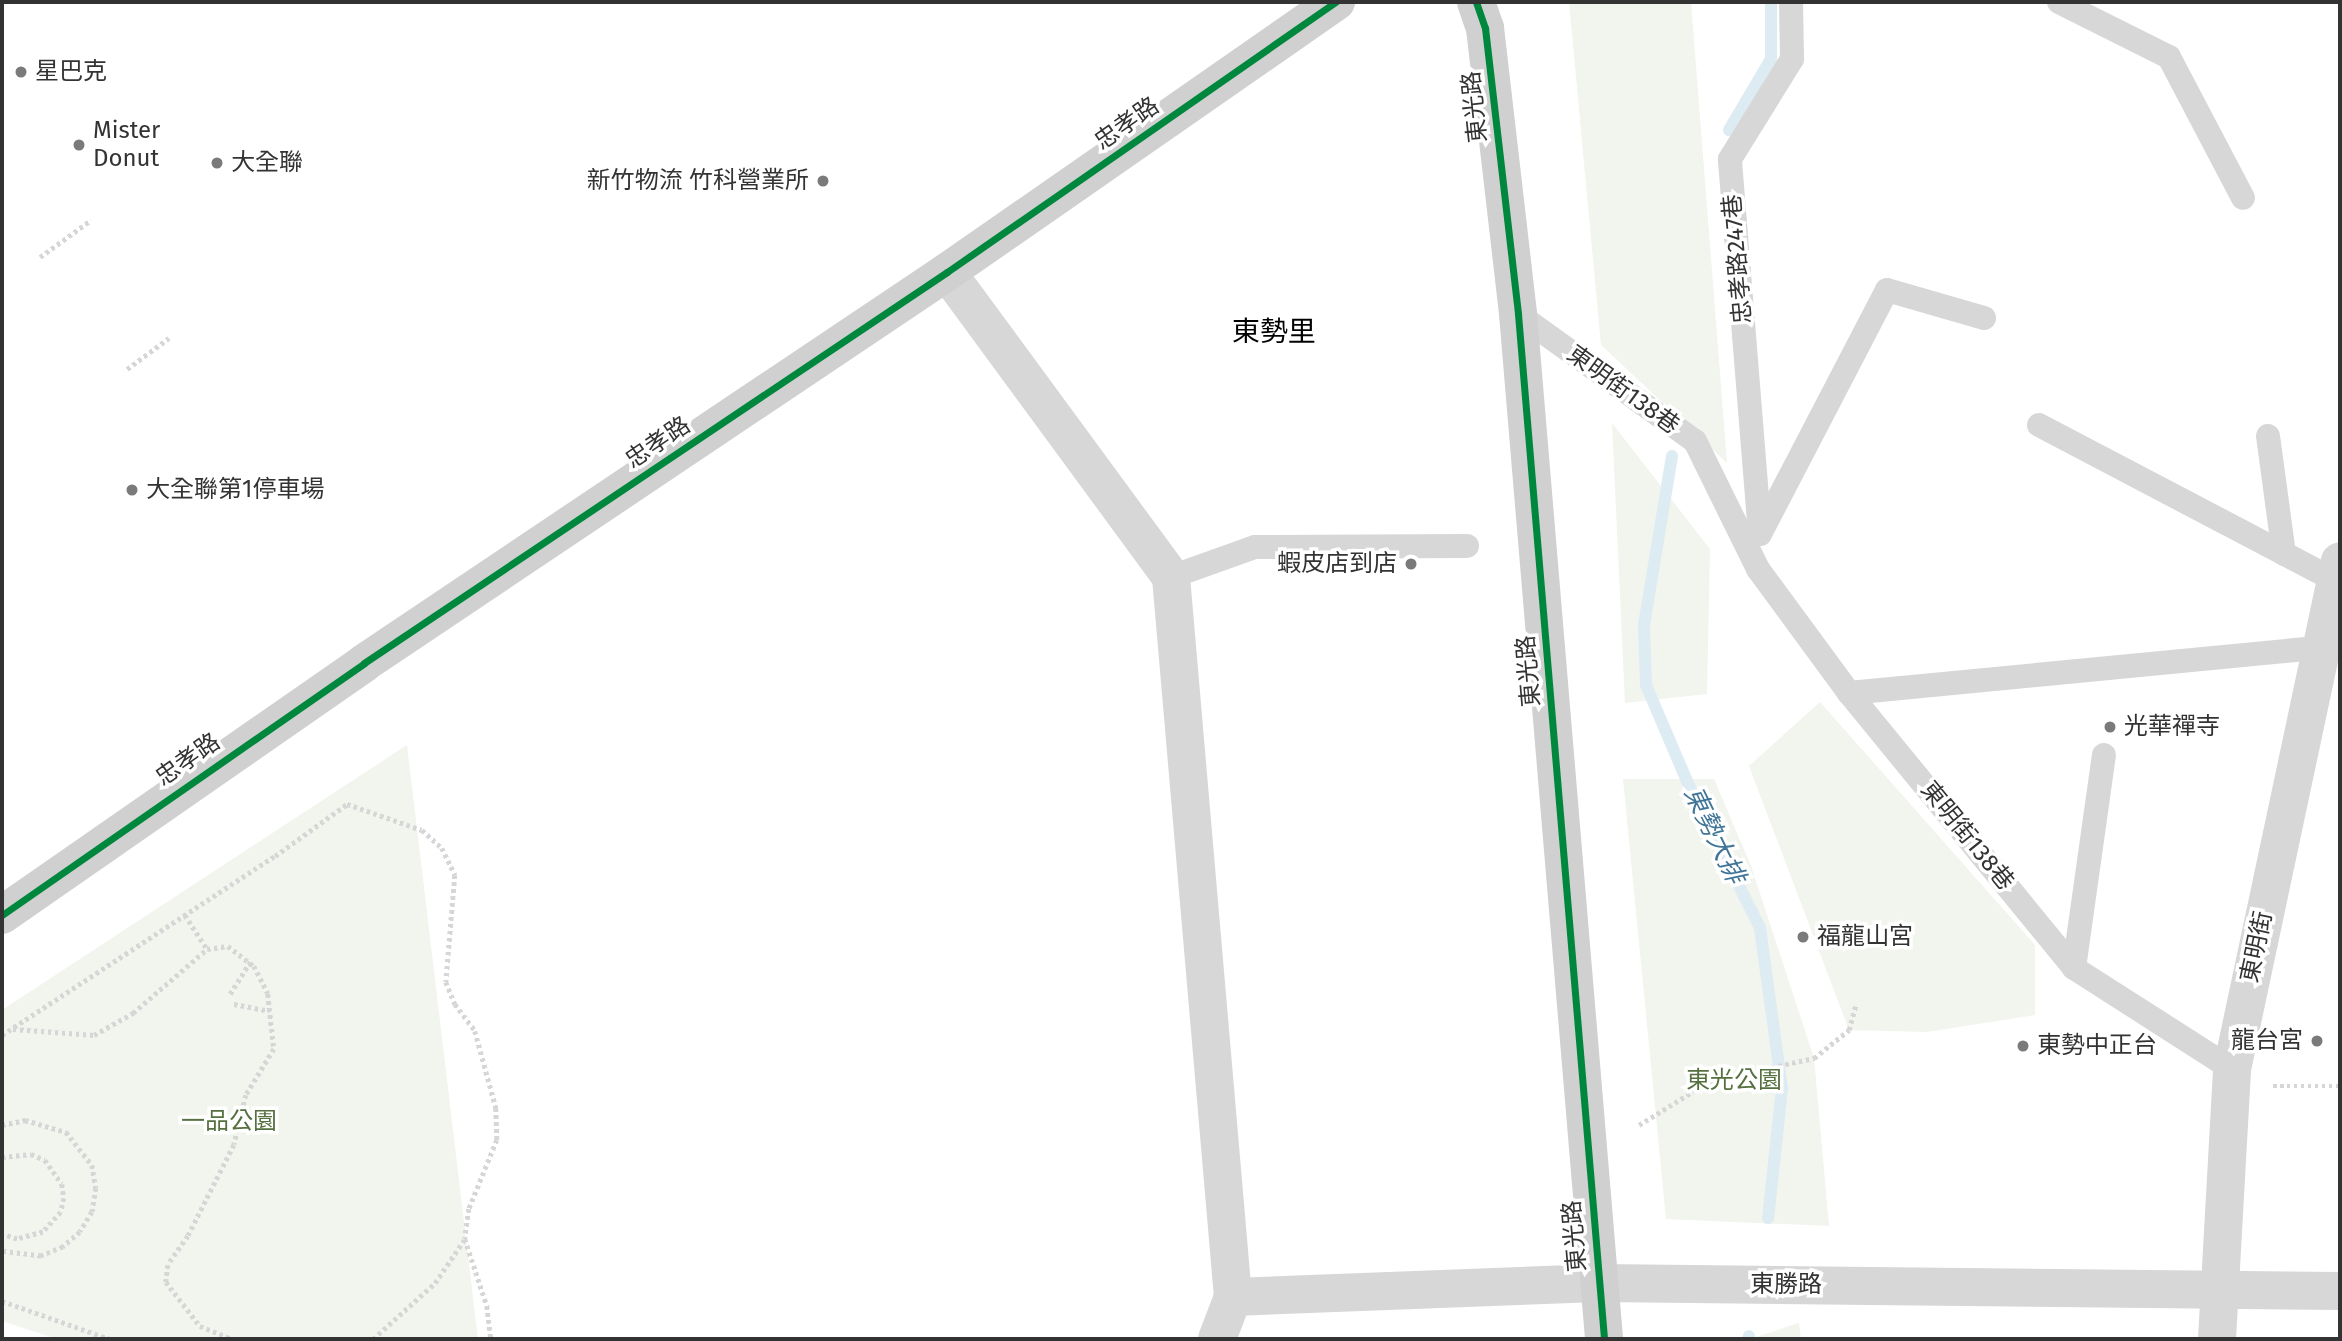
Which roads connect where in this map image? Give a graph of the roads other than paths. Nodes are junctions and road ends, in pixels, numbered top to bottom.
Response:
1 (1336, 2) edge
2 (1476, 2) edge
3 (1791, 2) edge
4 (2059, 2) edge
5 (2243, 198) dead end
6 (947, 272) junction
7 (1518, 314) junction
8 (1984, 318) dead end
9 (2039, 425) dead end
10 (2268, 436) dead end
11 (1756, 543) junction
12 (1467, 546) dead end
13 (2284, 554) junction
14 (2338, 571) edge
15 (1171, 577) junction
16 (2319, 648) junction
17 (1849, 693) junction
18 (2104, 755) dead end
19 (2, 915) edge
20 (2074, 968) junction
21 (2231, 1078) junction
22 (1599, 1283) junction
23 (2219, 1289) junction
24 (2340, 1291) edge
25 (1233, 1297) junction
26 (1217, 1339) edge
27 (1604, 1339) edge
28 (2217, 1339) edge

1 - 6 street, 忠孝路
2 - 7 street, 東光路
3 - 11 lane, 忠孝路247巷
4 - 5 lane
6 - 15 street
6 - 19 street, 忠孝路
7 - 11 lane, 東明街138巷
7 - 22 street, 東光路
8 - 11 lane
9 - 13 lane
10 - 13 lane
11 - 17 lane, 東明街138巷
12 - 15 lane
13 - 14 lane
14 - 16 street, 東明街
15 - 25 street
16 - 17 lane
16 - 21 street, 東明街
17 - 20 lane, 東明街138巷
18 - 20 lane
20 - 21 lane, 東明街138巷
21 - 23 street, 東明街
22 - 23 street, 東勝路
22 - 25 street, 東勝路
22 - 27 street, 東光路
23 - 24 street, 東勝路
23 - 28 street, 東明街
25 - 26 street

